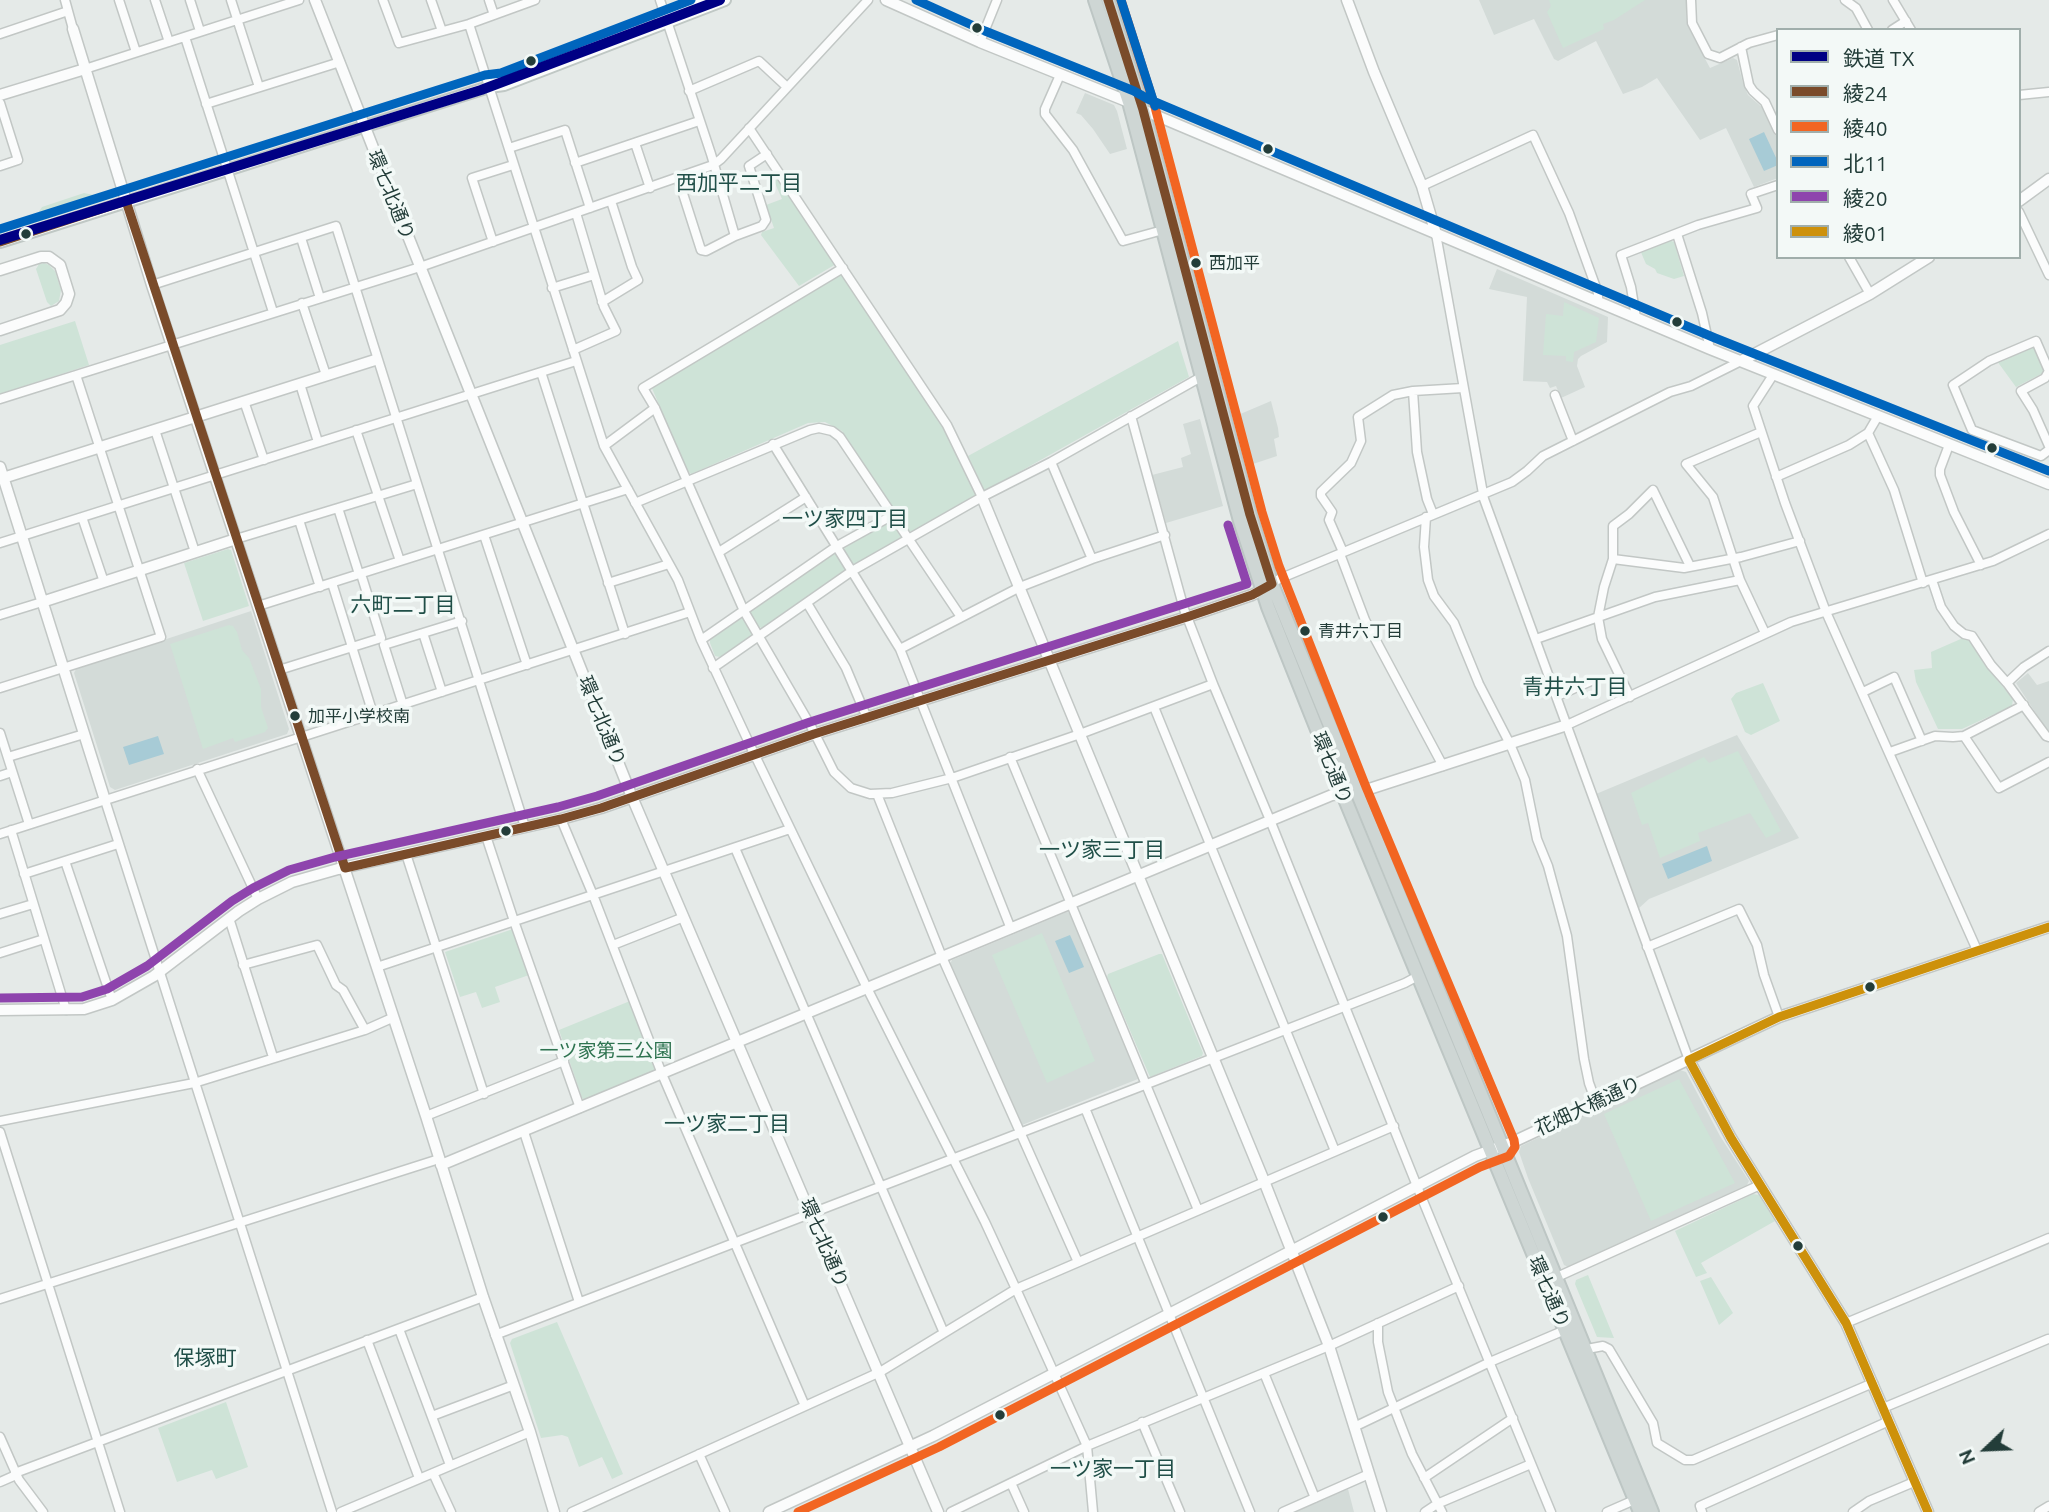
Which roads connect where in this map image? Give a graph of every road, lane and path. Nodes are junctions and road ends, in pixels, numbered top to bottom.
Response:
1 (65, 0) edge
2 (119, 0) edge
3 (155, 0) edge
4 (190, 0) edge
5 (231, 0) edge
6 (299, 0) edge
7 (316, 0) edge
8 (383, 0) edge
9 (431, 0) edge
10 (489, 0) edge
11 (535, 0) edge
12 (660, 0) edge
13 (702, 0) edge
14 (725, 0) edge
15 (868, 0) edge
16 (886, 0) edge
17 (997, 0) edge
18 (1094, 0) edge
19 (1108, 0) edge
20 (1347, 0) edge
21 (1691, 0) edge
22 (1845, 0) edge
23 (1893, 0) edge
24 (68, 11) junction
25 (494, 15) junction
26 (667, 19) junction
27 (237, 20) junction
28 (1906, 21) junction
29 (469, 24) junction
30 (1867, 28) edge
31 (1895, 28) edge
32 (1910, 28) edge
33 (73, 29) joint
34 (442, 31) junction
35 (200, 32) junction
36 (0, 34) edge
37 (1776, 36) edge
38 (185, 37) junction
39 (169, 42) junction
40 (981, 42) junction
41 (1741, 47) junction
42 (136, 52) junction
43 (340, 62) junction
44 (85, 69) junction
45 (1060, 75) junction
46 (259, 87) junction
47 (489, 87) junction
48 (787, 87) junction
49 (689, 91) junction
50 (2049, 92) edge
51 (0, 95) edge
52 (2021, 95) edge
53 (1129, 102) junction
54 (0, 103) edge
55 (206, 104) junction
56 (1143, 110) junction
57 (699, 121) junction
58 (364, 126) junction
59 (1776, 126) edge
60 (749, 128) junction
61 (635, 143) junction
62 (509, 148) junction
63 (768, 154) junction
64 (575, 163) junction
65 (513, 165) junction
66 (713, 165) junction
67 (0, 166) edge
68 (228, 169) junction
69 (678, 178) junction
70 (2049, 179) edge
71 (1422, 186) junction
72 (1776, 186) edge
73 (650, 188) junction
74 (2021, 200) edge
75 (126, 201) junction
76 (611, 201) junction
77 (590, 208) junction
78 (576, 213) junction
79 (2021, 216) edge
80 (533, 228) junction
81 (1163, 230) junction
82 (1436, 234) junction
83 (1677, 234) junction
84 (735, 236) junction
85 (301, 237) junction
86 (0, 242) edge
87 (493, 242) junction
88 (255, 252) junction
89 (1850, 259) edge
90 (1926, 259) edge
91 (420, 267) junction
92 (843, 268) junction
93 (0, 270) edge
94 (594, 275) junction
95 (2049, 275) edge
96 (152, 285) junction
97 (355, 287) junction
98 (552, 288) junction
99 (1870, 294) junction
100 (320, 298) junction
101 (602, 302) junction
102 (1598, 302) junction
103 (302, 303) junction
104 (273, 312) junction
105 (1636, 318) junction
106 (0, 330) edge
107 (173, 345) junction
108 (1710, 349) junction
109 (573, 350) junction
110 (376, 359) junction
111 (576, 361) junction
112 (1741, 361) junction
113 (541, 372) junction
114 (1773, 374) junction
115 (76, 375) junction
116 (326, 375) junction
117 (1201, 377) junction
118 (2045, 378) junction
119 (300, 384) junction
120 (2049, 387) edge
121 (1463, 388) junction
122 (1413, 391) junction
123 (471, 394) junction
124 (1555, 395) dead end
125 (0, 399) edge
126 (244, 401) junction
127 (655, 408) junction
128 (1131, 416) junction
129 (1878, 416) junction
130 (196, 417) junction
131 (396, 417) junction
132 (155, 430) junction
133 (356, 430) junction
134 (1761, 432) junction
135 (1868, 433) junction
136 (1996, 439) junction
137 (1573, 441) junction
138 (318, 442) junction
139 (773, 444) junction
140 (1949, 445) junction
141 (604, 446) junction
142 (100, 448) junction
143 (2049, 448) edge
144 (264, 460) junction
145 (1988, 460) junction
146 (1051, 462) junction
147 (0, 467) edge
148 (215, 475) junction
149 (1776, 477) junction
150 (3, 478) junction
151 (688, 481) junction
152 (417, 484) junction
153 (2049, 484) edge
154 (174, 488) junction
155 (628, 489) junction
156 (1482, 494) junction
157 (379, 495) junction
158 (806, 497) junction
159 (982, 497) junction
160 (635, 503) junction
161 (582, 504) junction
162 (118, 506) junction
163 (338, 508) junction
164 (893, 515) junction
165 (1430, 516) junction
166 (82, 517) junction
167 (299, 520) junction
168 (522, 523) junction
169 (2049, 534) edge
170 (484, 535) junction
171 (1165, 535) junction
172 (22, 536) junction
173 (236, 539) junction
174 (909, 539) junction
175 (1800, 541) junction
176 (0, 543) edge
177 (837, 546) junction
178 (439, 549) junction
179 (195, 552) junction
180 (719, 552) junction
181 (1341, 553) junction
182 (1733, 558) junction
183 (1092, 559) junction
184 (1613, 559) junction
185 (400, 562) junction
186 (669, 564) junction
187 (1981, 565) junction
188 (1690, 566) junction
189 (139, 570) junction
190 (852, 571) junction
191 (360, 574) junction
192 (1740, 580) junction
193 (1932, 580) junction
194 (104, 582) junction
195 (332, 583) junction
196 (608, 583) junction
197 (1923, 583) junction
198 (320, 587) junction
199 (1020, 587) junction
200 (1267, 588) junction
201 (42, 602) junction
202 (807, 603) junction
203 (258, 606) junction
204 (744, 611) junction
205 (690, 612) junction
206 (1826, 612) junction
207 (0, 615) edge
208 (961, 617) junction
209 (1187, 617) junction
210 (1598, 617) junction
211 (461, 621) junction
212 (423, 633) junction
213 (1765, 633) junction
214 (625, 634) junction
215 (759, 637) junction
216 (1536, 639) junction
217 (701, 640) junction
218 (382, 641) junction
219 (352, 647) junction
220 (900, 649) junction
221 (573, 650) junction
222 (2049, 651) edge
223 (1050, 660) junction
224 (527, 665) junction
225 (63, 668) junction
226 (713, 668) junction
227 (279, 670) junction
228 (480, 680) junction
229 (1591, 681) dead end
230 (2007, 683) junction
231 (1213, 684) junction
232 (0, 687) edge
233 (442, 692) junction
234 (1863, 692) junction
235 (1556, 696) junction
236 (1630, 696) junction
237 (921, 701) junction
238 (403, 705) junction
239 (2024, 705) junction
240 (1154, 707) junction
241 (373, 714) junction
242 (867, 718) junction
243 (1567, 725) junction
244 (0, 733) edge
245 (84, 734) junction
246 (814, 734) junction
247 (1080, 734) junction
248 (1964, 736) junction
249 (301, 737) junction
250 (2049, 737) edge
251 (1922, 741) junction
252 (1510, 744) junction
253 (1889, 752) junction
254 (755, 755) junction
255 (1010, 757) junction
256 (8, 758) junction
257 (2049, 762) edge
258 (1443, 766) junction
259 (197, 769) junction
260 (12, 772) junction
261 (0, 776) edge
262 (952, 778) junction
263 (1349, 792) junction
264 (877, 794) junction
265 (632, 797) junction
266 (104, 798) junction
267 (561, 819) junction
268 (1270, 820) junction
269 (29, 824) junction
270 (526, 827) junction
271 (790, 829) junction
272 (11, 830) junction
273 (0, 834) edge
274 (486, 836) junction
275 (118, 844) junction
276 (1211, 845) junction
277 (735, 848) junction
278 (406, 854) junction
279 (65, 861) junction
280 (345, 868) junction
281 (664, 872) junction
282 (24, 874) junction
283 (1137, 876) junction
284 (593, 895) junction
285 (258, 899) junction
286 (1072, 903) junction
287 (33, 904) junction
288 (0, 914) edge
289 (684, 917) junction
290 (229, 918) junction
291 (514, 921) junction
292 (2049, 927) edge
293 (1011, 929) junction
294 (44, 939) junction
295 (612, 945) junction
296 (436, 947) junction
297 (1647, 947) junction
298 (1977, 950) junction
299 (0, 953) edge
300 (942, 957) junction
301 (243, 965) junction
302 (377, 967) junction
303 (160, 971) junction
304 (1418, 976) junction
305 (867, 988) junction
306 (112, 1000) junction
307 (1345, 1007) junction
308 (0, 1010) edge
309 (66, 1010) junction
310 (806, 1014) junction
311 (1779, 1017) junction
312 (393, 1018) junction
313 (365, 1030) junction
314 (1285, 1030) junction
315 (738, 1042) junction
316 (273, 1057) junction
317 (1212, 1058) junction
318 (1689, 1060) junction
319 (564, 1061) junction
320 (662, 1074) junction
321 (194, 1083) junction
322 (1147, 1084) junction
323 (484, 1094) junction
324 (1596, 1102) junction
325 (580, 1108) junction
326 (1085, 1108) junction
327 (426, 1116) junction
328 (0, 1121) edge
329 (1394, 1126) junction
330 (0, 1132) edge
331 (524, 1132) junction
332 (1020, 1133) junction
333 (1497, 1147) junction
334 (1335, 1151) junction
335 (953, 1158) junction
336 (440, 1162) junction
337 (1264, 1181) junction
338 (1760, 1185) junction
339 (881, 1186) junction
340 (1418, 1186) junction
341 (1198, 1210) junction
342 (811, 1213) junction
343 (240, 1223) junction
344 (1137, 1237) junction
345 (2049, 1238) edge
346 (734, 1242) junction
347 (1291, 1251) junction
348 (1078, 1262) junction
349 (1557, 1277) junction
350 (48, 1284) junction
351 (1459, 1286) junction
352 (1016, 1289) junction
353 (483, 1297) junction
354 (0, 1299) edge
355 (579, 1302) junction
356 (1169, 1314) junction
357 (1378, 1323) junction
358 (1846, 1323) junction
359 (398, 1329) junction
360 (1565, 1330) junction
361 (944, 1333) junction
362 (495, 1335) junction
363 (2048, 1339) edge
364 (368, 1340) junction
365 (1329, 1346) junction
366 (1587, 1349) junction
367 (1490, 1362) junction
368 (287, 1371) junction
369 (880, 1373) junction
370 (1055, 1373) junction
371 (1264, 1373) junction
372 (1873, 1383) junction
373 (514, 1385) junction
374 (1203, 1398) junction
375 (805, 1406) junction
376 (1395, 1408) junction
377 (1883, 1408) junction
378 (432, 1416) junction
379 (1513, 1418) junction
380 (1889, 1421) junction
381 (1142, 1422) junction
382 (1354, 1427) junction
383 (530, 1432) junction
384 (0, 1437) edge
385 (97, 1442) junction
386 (912, 1446) junction
387 (1087, 1446) junction
388 (699, 1454) junction
389 (1531, 1464) junction
390 (450, 1465) junction
391 (433, 1473) junction
392 (15, 1474) junction
393 (1369, 1474) junction
394 (419, 1478) junction
395 (1424, 1478) junction
396 (0, 1482) edge
397 (1914, 1482) junction
398 (1011, 1483) junction
399 (1315, 1498) junction
400 (1640, 1502) edge
401 (2049, 1506) edge
402 (1440, 1508) edge
403 (43, 1512) edge
404 (120, 1512) edge
405 (332, 1512) edge
406 (341, 1512) edge
407 (451, 1512) edge
408 (554, 1512) edge
409 (572, 1512) edge
410 (725, 1512) edge
411 (769, 1512) edge
412 (938, 1512) edge
413 (951, 1512) edge
414 (1024, 1512) edge
415 (1093, 1512) edge
416 (1180, 1512) edge
417 (1250, 1512) edge
418 (1283, 1512) edge
419 (1381, 1512) edge
420 (1425, 1512) edge
421 (1551, 1512) edge
422 (1607, 1512) edge
423 (1652, 1512) edge
424 (1703, 1512) edge
425 (1853, 1512) edge
426 (1928, 1512) edge
427 (2039, 1512) edge

1 - 24 street
2 - 42 street
3 - 39 street
4 - 35 street
5 - 27 street
6 - 27 street
7 - 43 street, 環七北通り
8 - 34 street
9 - 34 street
10 - 25 street
11 - 25 street
12 - 26 street
13 - 26 main road
14 - 26 main road
15 - 48 street
16 - 40 street
17 - 40 street
18 - 53 main road, 環七通り
19 - 56 main road, 環七通り
20 - 71 street
21 - 41 street
22 - 30 street
23 - 28 street
24 - 33 street
24 - 36 street
25 - 29 street
26 - 47 main road
26 - 49 street
27 - 35 street
27 - 46 street
28 - 31 street
28 - 32 street
29 - 34 street
29 - 47 street
33 - 44 street
35 - 38 street
37 - 41 street
38 - 39 street
38 - 55 street
39 - 42 street
40 - 45 street
41 - 59 street
42 - 44 street
43 - 46 street
43 - 58 street, 環七北通り
44 - 51 street
44 - 75 street
45 - 53 street
45 - 81 street
46 - 55 street
47 - 58 main road
47 - 62 street
48 - 49 street
48 - 60 street
49 - 57 street
50 - 52 street
53 - 56 street
53 - 81 main road, 環七通り
54 - 67 street
55 - 68 street
56 - 82 street
56 - 200 main road, 環七通り
57 - 61 street
57 - 66 street
58 - 68 main road
58 - 91 street, 環七北通り
60 - 63 street
60 - 66 street
61 - 64 street
61 - 73 street
62 - 64 street
62 - 65 street
63 - 84 street
63 - 92 street
64 - 77 street
65 - 80 street
65 - 87 street
66 - 69 street
66 - 84 street
68 - 75 main road
68 - 88 street
69 - 73 street
69 - 84 street
70 - 74 street
71 - 82 street
71 - 102 street
72 - 83 street
73 - 76 street
75 - 86 main road
75 - 96 street
76 - 77 street
76 - 101 street
77 - 78 street
78 - 80 street
78 - 94 street
79 - 95 street
80 - 87 street
80 - 98 street
81 - 117 main road, 環七通り
82 - 102 street
82 - 121 street
83 - 105 street
83 - 108 street
85 - 88 street
85 - 97 street
85 - 100 street
87 - 91 street
88 - 96 street
88 - 104 street
89 - 99 street
90 - 99 street
91 - 97 street
91 - 123 street, 環七北通り
92 - 127 street
92 - 159 street
93 - 106 street
94 - 98 street
94 - 101 street
96 - 107 street
97 - 100 street
97 - 110 street
98 - 109 street
99 - 112 street
100 - 103 street
101 - 109 street
102 - 105 street
103 - 104 street
103 - 116 street
104 - 107 street
105 - 108 street
107 - 115 street
107 - 130 street
108 - 112 street
109 - 111 street
110 - 116 street
110 - 131 street
111 - 113 street
111 - 141 street
112 - 114 street
112 - 137 street
113 - 123 street
113 - 161 street
114 - 129 street
114 - 134 street
115 - 125 street
115 - 142 street
116 - 119 street
117 - 128 street
117 - 200 main road, 環七通り
118 - 120 street
118 - 136 street
118 - 143 street
119 - 126 street
119 - 138 street
121 - 122 street
121 - 156 street
122 - 165 street
122 - 181 street
123 - 131 street
123 - 168 street, 環七北通り
124 - 137 street
126 - 130 street
126 - 144 street
127 - 141 street
127 - 151 street
128 - 146 street
128 - 171 street
129 - 135 street
129 - 140 street
130 - 132 street
130 - 148 street
131 - 133 street
131 - 152 street
132 - 142 street
132 - 154 street
133 - 138 street
133 - 157 street
134 - 149 street
134 - 182 street
135 - 149 street
135 - 197 street
136 - 143 street
136 - 145 street
137 - 156 street
138 - 144 street
139 - 151 street
139 - 158 street
139 - 164 street
140 - 145 street
140 - 187 street
141 - 155 street
142 - 150 street
142 - 162 street
144 - 148 street
145 - 153 street
146 - 159 street
146 - 183 street
147 - 150 street
148 - 154 street
148 - 173 street
149 - 175 street
150 - 172 street
151 - 160 street
151 - 180 street
152 - 157 street
152 - 178 street
154 - 162 street
154 - 179 street
155 - 160 street
155 - 161 street
156 - 165 street
156 - 216 street
157 - 163 street
157 - 185 street
158 - 177 street
158 - 180 street
159 - 174 street
159 - 199 street
160 - 186 street
161 - 168 street
161 - 196 street
162 - 166 street
162 - 189 street
163 - 167 street
163 - 191 street
164 - 174 street
164 - 177 street
165 - 181 street
165 - 252 street
166 - 172 street
166 - 194 street
167 - 173 street
167 - 198 street
168 - 170 street
168 - 221 street, 環七北通り
169 - 187 street
170 - 178 street
170 - 224 street
171 - 183 street
171 - 209 street
172 - 176 street
172 - 201 street
173 - 179 street
173 - 203 street
174 - 190 street
174 - 208 street
175 - 182 street
175 - 206 street
177 - 190 street
177 - 204 street
178 - 185 street
178 - 211 street
179 - 189 street
180 - 204 street
181 - 200 street
181 - 258 street
182 - 188 street
182 - 192 street
183 - 199 street
184 - 188 street
184 - 188 street
184 - 210 street
185 - 191 street
186 - 196 street
186 - 205 street
187 - 193 street
189 - 194 street
189 - 225 street
190 - 202 street
190 - 220 street
191 - 195 street
191 - 218 street
192 - 210 street
192 - 213 street
193 - 197 street
193 - 230 street
194 - 201 street
195 - 198 street
195 - 219 street
196 - 214 street
197 - 206 street
198 - 203 street
199 - 208 street
199 - 223 street
200 - 209 street
200 - 263 main road, 環七通り
201 - 207 street
201 - 225 street
202 - 215 street
202 - 242 street
203 - 227 street
204 - 215 street
204 - 217 street
205 - 214 street
205 - 217 street
206 - 213 street
206 - 234 street
208 - 220 street
209 - 223 street
209 - 231 street
210 - 216 street
210 - 236 street
211 - 212 street
211 - 228 street
212 - 218 street
212 - 233 street
213 - 236 street
214 - 221 street
215 - 226 street
215 - 246 street
216 - 235 street
217 - 226 street
218 - 219 street
218 - 238 street
219 - 227 street
219 - 241 street
220 - 237 street
221 - 224 street
221 - 265 street, 環七北通り
222 - 230 street
223 - 237 street
223 - 247 street
224 - 228 street
225 - 232 street
225 - 245 street
226 - 254 street
227 - 249 street
228 - 233 street
228 - 270 street
229 - 235 street
230 - 239 street
231 - 240 street
231 - 268 street
233 - 238 street
234 - 251 street
234 - 253 street
235 - 243 street
236 - 243 street
237 - 242 street
237 - 262 street
238 - 241 street
239 - 248 street
239 - 250 street
240 - 247 street
240 - 276 street
241 - 249 street
242 - 246 street
243 - 252 street
243 - 297 street
244 - 256 street
245 - 256 street
245 - 266 street
246 - 254 street
246 - 264 street
247 - 255 street
247 - 283 street
248 - 251 street
248 - 257 street
249 - 259 street
249 - 280 street
251 - 253 street
252 - 258 street
252 - 324 street
253 - 298 street
254 - 265 street
254 - 271 street
255 - 262 street
255 - 286 street
256 - 260 street
258 - 263 street
259 - 266 street
259 - 285 street
260 - 261 street
260 - 269 street
262 - 264 street
262 - 293 street
263 - 268 street
263 - 304 main road, 環七通り
263 - 333 main road, 環七通り
264 - 300 street
265 - 267 street
265 - 281 street, 環七北通り
266 - 269 street
266 - 275 street
267 - 270 street
267 - 284 street
268 - 276 street
268 - 307 street
269 - 272 street
270 - 274 street
271 - 277 street
271 - 305 street
272 - 273 street
272 - 282 street
274 - 278 street
274 - 291 street
275 - 279 street
275 - 303 street
276 - 283 street
276 - 314 street
277 - 281 street
277 - 310 street
278 - 280 street
278 - 296 street
279 - 282 street
279 - 306 street
280 - 285 street
280 - 302 street
281 - 284 street
281 - 289 street, 環七北通り
282 - 287 street
283 - 286 street
283 - 317 street
284 - 291 street
284 - 295 street
285 - 290 street
286 - 293 street
286 - 322 street
287 - 288 street
287 - 294 street
289 - 295 street
289 - 315 street, 環七北通り
290 - 301 street
290 - 303 street
291 - 296 street
291 - 319 street
292 - 298 street, 花畑大橋通り
293 - 300 street
294 - 299 street
294 - 309 street
295 - 320 street
296 - 302 street
296 - 323 street
297 - 311 street
297 - 318 street
298 - 311 street, 花畑大橋通り
300 - 305 street
300 - 332 street
301 - 313 street
301 - 316 street
302 - 312 street
303 - 306 street
303 - 321 street
304 - 307 street
304 - 333 main road, 環七通り
305 - 310 street
305 - 335 street
306 - 309 street
307 - 314 street
307 - 329 street
308 - 309 street
310 - 315 street
310 - 339 street
311 - 318 street, 花畑大橋通り
312 - 313 street
312 - 327 street
313 - 316 street
314 - 317 street
314 - 334 street
315 - 320 street
315 - 342 street, 環七北通り
316 - 321 street
317 - 322 street
317 - 337 street
318 - 324 street, 花畑大橋通り
318 - 338 street
319 - 323 street
319 - 325 street
320 - 325 street
320 - 346 street
321 - 328 street
321 - 343 street
322 - 326 street
322 - 341 street
323 - 327 street
324 - 333 street, 花畑大橋通り
325 - 331 street
326 - 332 street
326 - 344 street
327 - 336 street
329 - 334 street
329 - 340 street
330 - 350 street
331 - 336 street
331 - 355 street
332 - 335 street
332 - 348 street
333 - 340 street, 花畑大橋通り
333 - 349 main road, 環七通り
333 - 360 main road, 環七通り
334 - 337 street
335 - 339 street
335 - 352 street
336 - 343 street
336 - 353 street
337 - 341 street
337 - 347 street
338 - 349 street
338 - 358 street
339 - 342 street
339 - 361 street
340 - 347 street, 花畑大橋通り
340 - 351 street
341 - 344 street
342 - 346 street
342 - 369 street, 環七北通り
343 - 350 street
343 - 368 street
344 - 348 street
344 - 356 street
345 - 358 street
346 - 355 street
346 - 375 street
347 - 356 street, 花畑大橋通り
347 - 365 street
348 - 352 street
349 - 366 main road, 環七通り
350 - 354 street
350 - 385 street
351 - 357 street
351 - 367 street
352 - 361 street
352 - 370 street
353 - 359 street
353 - 362 street
355 - 362 street
356 - 370 street, 花畑大橋通り
356 - 374 street
357 - 365 street
357 - 376 street
358 - 372 street
359 - 364 street
359 - 378 street
360 - 367 street
360 - 400 main road, 環七通り
361 - 369 street
362 - 373 street
363 - 377 street
364 - 368 street
364 - 394 street
365 - 371 street
365 - 382 street
366 - 372 street
366 - 400 main road, 環七通り
367 - 376 street
367 - 379 street
368 - 385 street
368 - 405 street
369 - 375 street
369 - 386 street, 環七北通り
370 - 386 street, 花畑大橋通り
370 - 387 street
371 - 374 street
371 - 399 street
372 - 377 street
373 - 378 street
373 - 383 street
374 - 381 street
374 - 417 street
375 - 388 street
376 - 382 street
376 - 395 street
377 - 380 street
378 - 390 street
379 - 389 street
379 - 395 street
380 - 397 street
380 - 424 street
381 - 387 street
381 - 416 street
382 - 393 street
383 - 390 street
383 - 408 street
384 - 392 street
385 - 392 street
385 - 404 street
386 - 411 street, 花畑大橋通り
386 - 412 street, 環七北通り
387 - 398 street
387 - 415 street
388 - 409 street
388 - 410 street
389 - 402 street
389 - 421 street
390 - 391 street
391 - 394 street
391 - 407 street
392 - 396 street
392 - 403 street
393 - 399 street
393 - 419 street
394 - 406 street
395 - 402 street
397 - 425 street
397 - 426 street
398 - 413 street
398 - 414 street
399 - 418 street
400 - 422 street
400 - 423 main road, 環七通り
401 - 427 street
402 - 420 street

